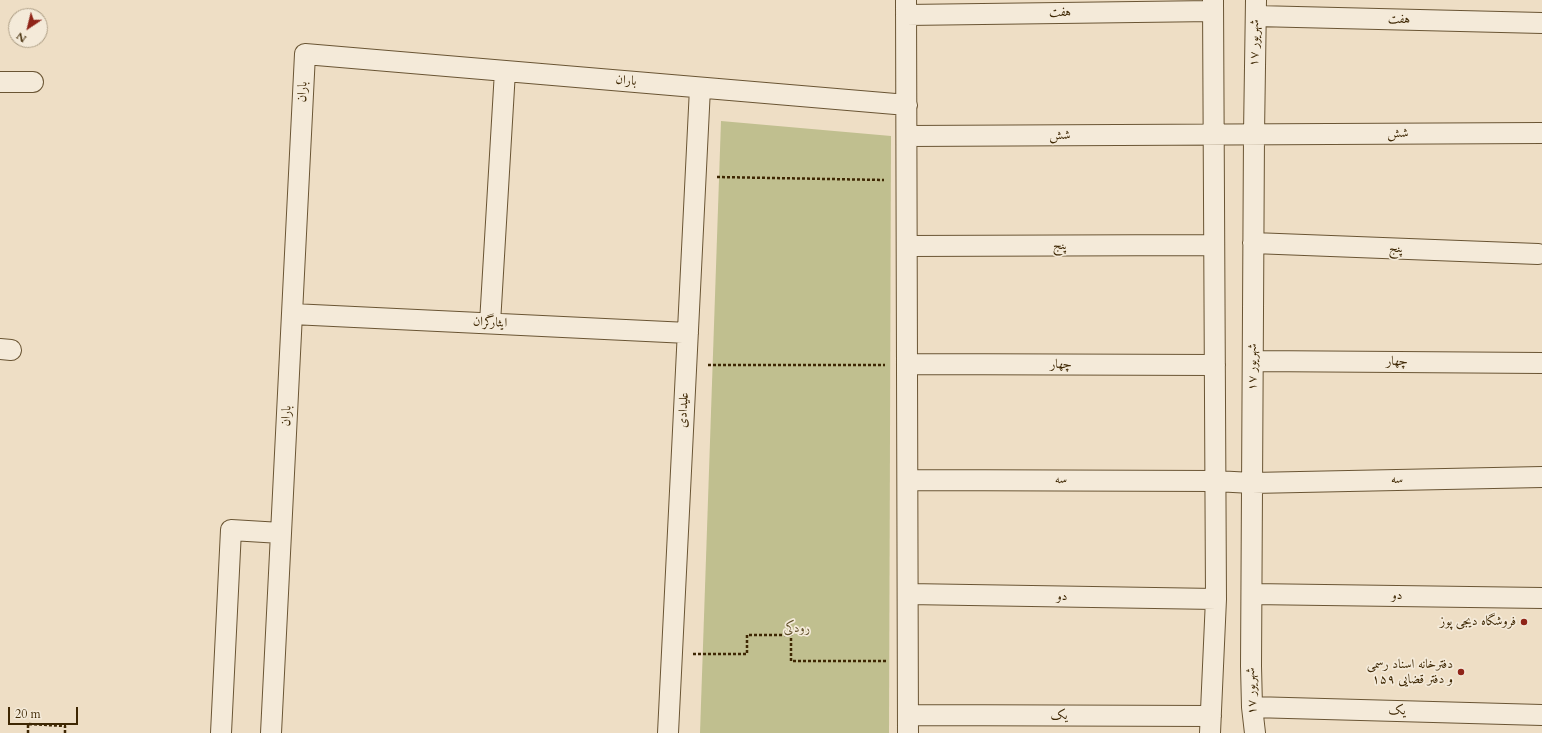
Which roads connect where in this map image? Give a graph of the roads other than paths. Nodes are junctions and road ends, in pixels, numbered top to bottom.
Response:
1 (1213, 5) edge
2 (906, 7) edge
3 (1256, 8) edge
4 (1542, 23) edge
5 (505, 71) junction
6 (0, 82) edge
7 (33, 82) dead end
8 (700, 88) junction
9 (907, 105) junction
10 (1542, 133) edge
11 (1254, 134) junction
12 (1213, 135) junction
13 (907, 136) junction
14 (1253, 243) junction
15 (1213, 245) junction
16 (907, 246) junction
17 (1538, 254) dead end
18 (292, 314) junction
19 (490, 323) junction
20 (688, 333) junction
21 (1253, 361) junction
22 (1542, 363) edge
23 (907, 364) junction
24 (1215, 365) junction
25 (1542, 477) edge
26 (908, 480) junction
27 (1215, 481) junction
28 (1252, 483) junction
29 (281, 533) junction
30 (908, 594) junction
31 (1252, 594) junction
32 (1542, 598) edge
33 (1216, 599) junction
34 (1252, 708) junction
35 (1542, 716) edge
36 (908, 724) edge
37 (1210, 724) edge
38 (220, 733) edge
39 (271, 733) edge
40 (668, 733) edge
41 (1255, 733) edge

1 - 2 street, هفت
1 - 12 street
2 - 9 street
3 - 4 street, هفت
3 - 11 street, ۱۷ شهریور
5 - 8 street, باران
5 - 18 street, باران
5 - 19 street
6 - 7 street
8 - 9 street, باران
8 - 20 street, علیدادی
9 - 13 street
10 - 11 street, شش
11 - 12 street, شش
11 - 14 street, ۱۷ شهریور
12 - 13 street, شش
12 - 15 street
13 - 16 street
14 - 17 street, پنج
14 - 21 street, ۱۷ شهریور
15 - 16 street, پنج
15 - 24 street
16 - 23 street
18 - 19 street, ایثارگران
18 - 29 street, باران
19 - 20 street, ایثارگران
20 - 40 street, علیدادی
21 - 22 street, چهار
21 - 28 street, ۱۷ شهریور
23 - 24 street, چهار
23 - 26 street
24 - 27 street
25 - 28 street, سه
26 - 27 street, سه
26 - 30 street
27 - 28 street, سه
27 - 33 street
28 - 31 street, ۱۷ شهریور
29 - 38 street
29 - 39 street, باران
30 - 33 street, دو
30 - 36 street
31 - 32 street, دو
31 - 34 street, ۱۷ شهریور
33 - 37 street
34 - 35 street, یک
34 - 41 street, ۱۷ شهریور
36 - 37 street, یک

